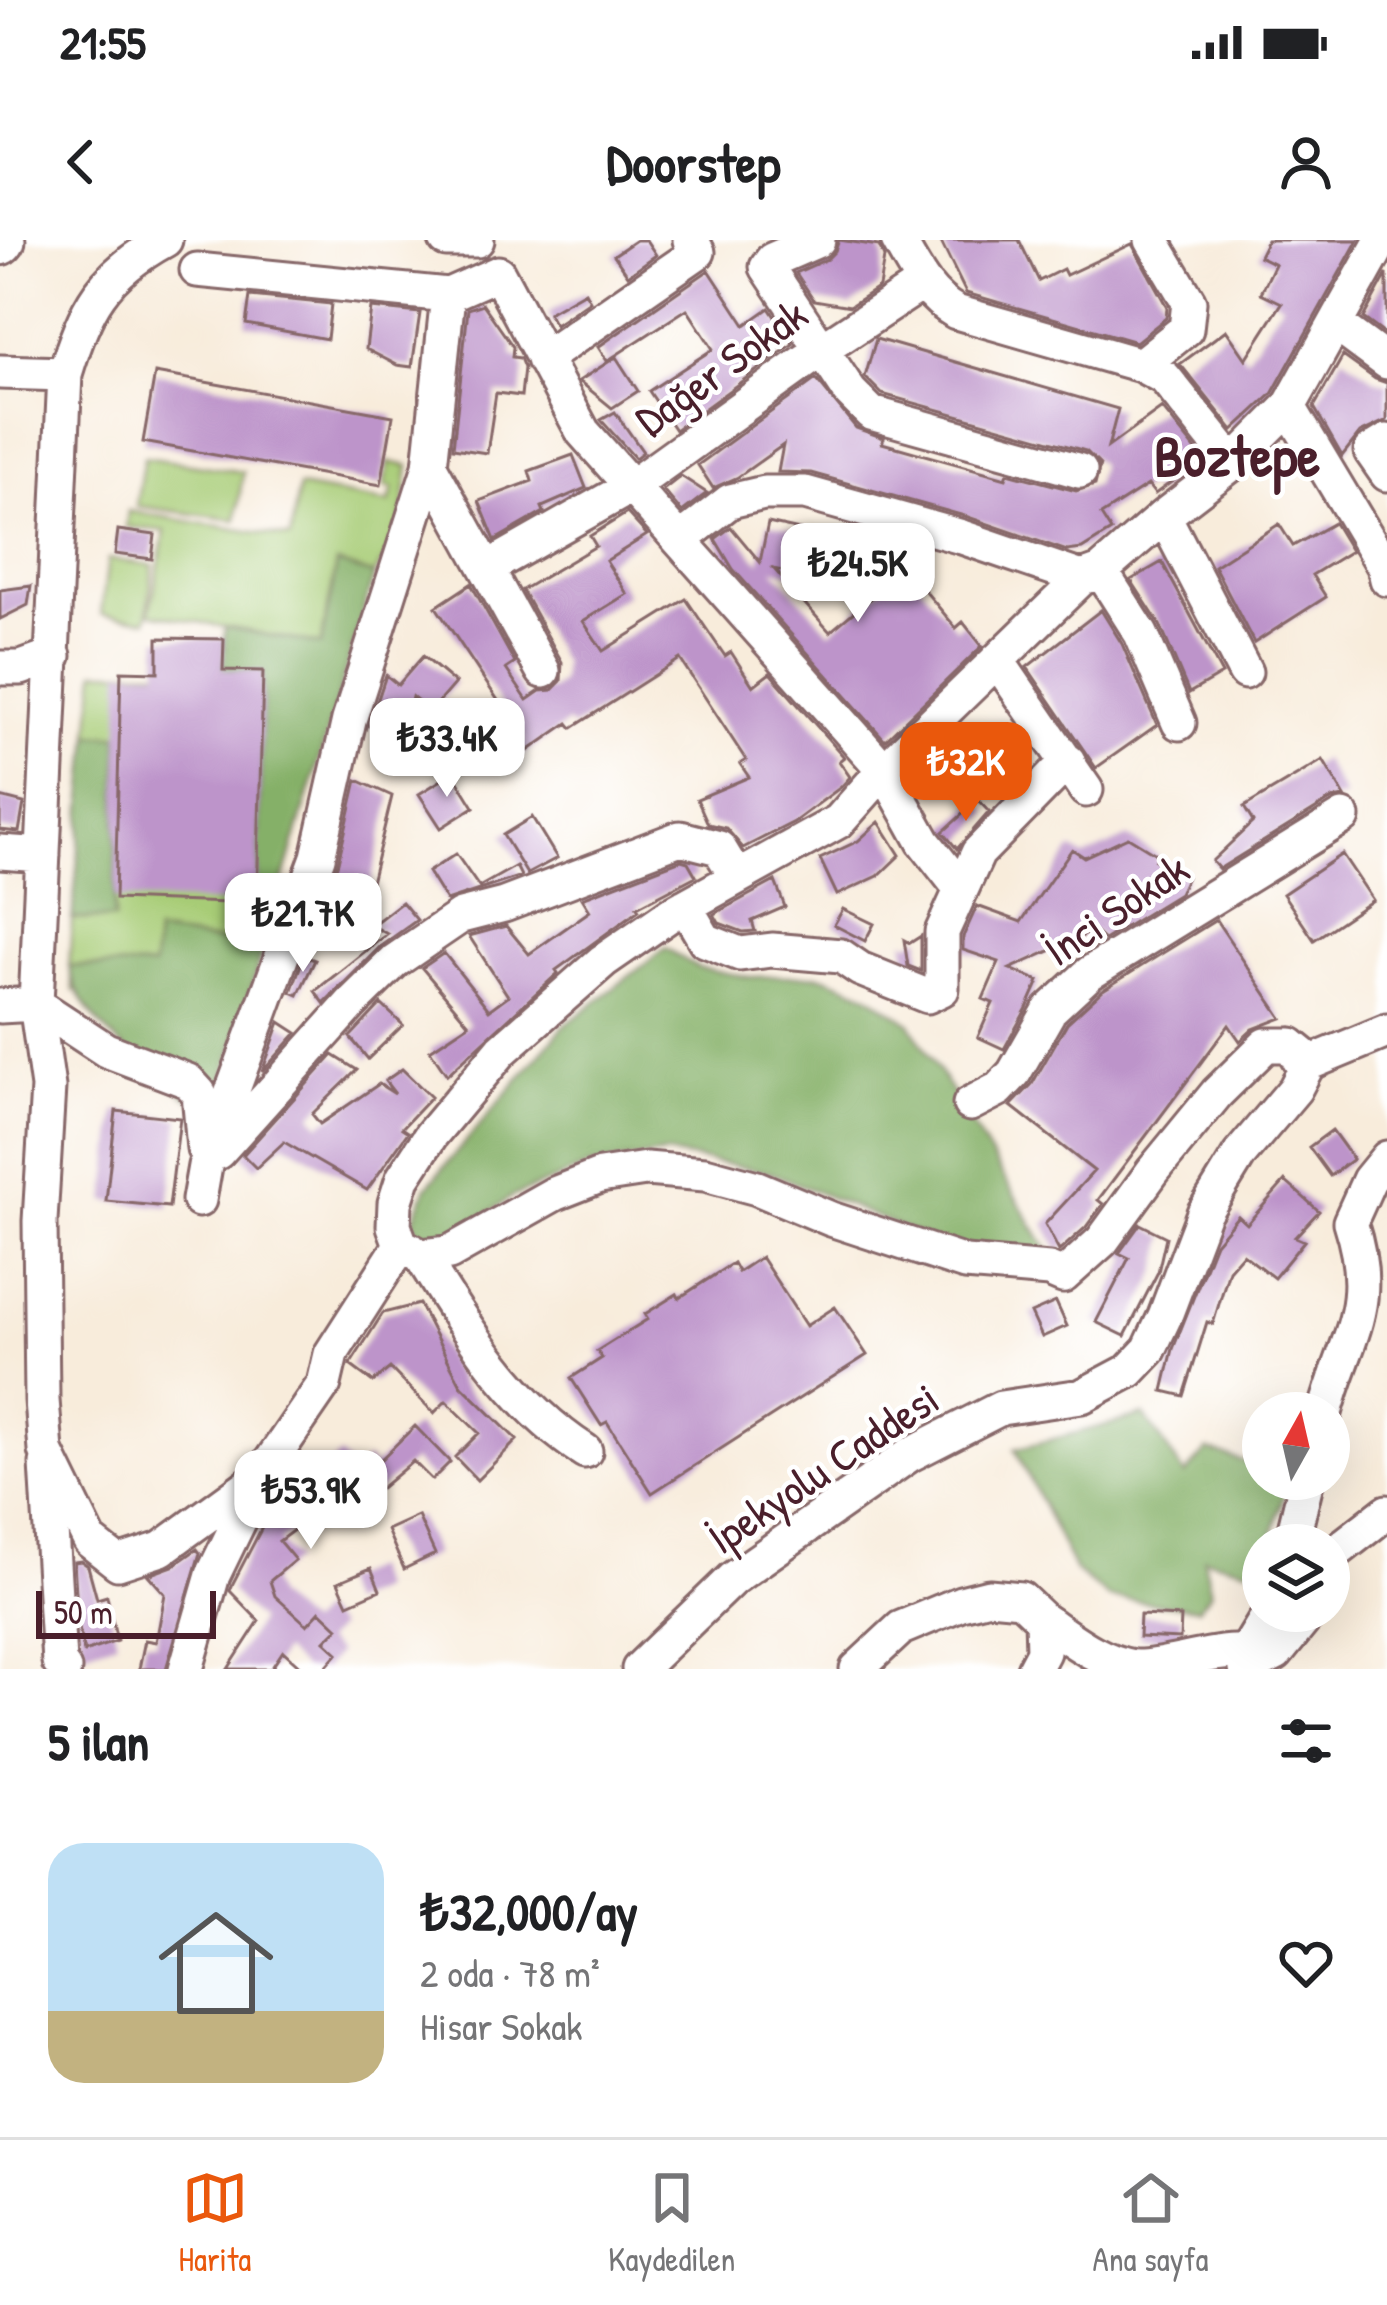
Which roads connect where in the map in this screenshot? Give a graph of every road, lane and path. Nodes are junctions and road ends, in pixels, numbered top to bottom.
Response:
1 (165, 240) edge
2 (446, 240) edge
3 (477, 240) edge
4 (690, 240) edge
5 (818, 240) edge
6 (898, 240) edge
7 (1152, 240) edge
8 (1382, 240) edge
9 (197, 270) dead end
10 (923, 284) junction
11 (448, 295) junction
12 (1337, 325) junction
13 (821, 350) junction
14 (543, 359) junction
15 (1387, 362) edge
16 (1141, 365) junction
17 (0, 372) edge
18 (65, 374) junction
19 (1289, 407) junction
20 (1382, 455) edge
21 (1232, 463) junction
22 (430, 466) junction
23 (1080, 471) dead end
24 (1331, 475) junction
25 (632, 486) junction
26 (1164, 516) junction
27 (680, 540) junction
28 (489, 567) junction
29 (1092, 575) junction
30 (1387, 579) edge
31 (54, 656) junction
32 (997, 660) junction
33 (0, 668) edge
34 (543, 671) dead end
35 (1245, 672) dead end
36 (1179, 723) dead end
37 (1068, 761) junction
38 (884, 770) junction
39 (1086, 790) dead end
40 (1343, 817) dead end
41 (0, 852) edge
42 (43, 855) junction
43 (736, 876) junction
44 (961, 889) junction
45 (685, 906) junction
46 (36, 1004) junction
47 (0, 1006) edge
48 (1387, 1031) edge
49 (1292, 1045) junction
50 (970, 1104) dead end
51 (1387, 1158) edge
52 (205, 1166) junction
53 (199, 1200) dead end
54 (411, 1251) junction
55 (1332, 1392) edge
56 (46, 1450) junction
57 (584, 1451) dead end
58 (260, 1476) junction
59 (1387, 1512) edge
60 (1350, 1541) edge
61 (1042, 1619) junction
62 (1262, 1632) edge
63 (1294, 1632) edge
64 (1248, 1663) edge
65 (64, 1669) edge
66 (186, 1669) edge
67 (639, 1669) edge
68 (856, 1669) edge
69 (1034, 1669) edge

1 - 18 street
2 - 3 street
4 - 14 street
5 - 13 street
6 - 10 street
7 - 16 street
8 - 12 street
9 - 11 street
10 - 13 street, Dağer Sokak
10 - 16 street
11 - 14 street
11 - 22 street
12 - 15 street
12 - 19 street
13 - 23 street
13 - 25 street, Dağer Sokak
14 - 25 street
16 - 21 street
17 - 18 street
18 - 31 street
19 - 21 street
19 - 24 street
20 - 24 street
21 - 26 street
22 - 28 street
22 - 52 street
24 - 30 street
25 - 27 street
25 - 28 street, Dağer Sokak
26 - 29 street
26 - 35 street
27 - 29 street
27 - 38 street
28 - 34 street
29 - 32 street
29 - 36 street
31 - 33 street
31 - 42 street
32 - 37 street
32 - 38 street
37 - 39 street
37 - 44 street
38 - 43 street
38 - 44 street
40 - 50 street, İnci Sokak
41 - 42 street
42 - 46 street
43 - 45 street
43 - 52 street
44 - 45 street
45 - 54 street
46 - 47 street
46 - 52 street
46 - 56 street
48 - 49 street
49 - 54 street
49 - 67 street, İpekyolu Caddesi
51 - 55 street
52 - 53 street
54 - 57 street
54 - 58 street
56 - 58 street
56 - 65 street
58 - 66 street
59 - 60 street
61 - 64 street
61 - 68 street
61 - 69 street
62 - 64 street
63 - 64 street

